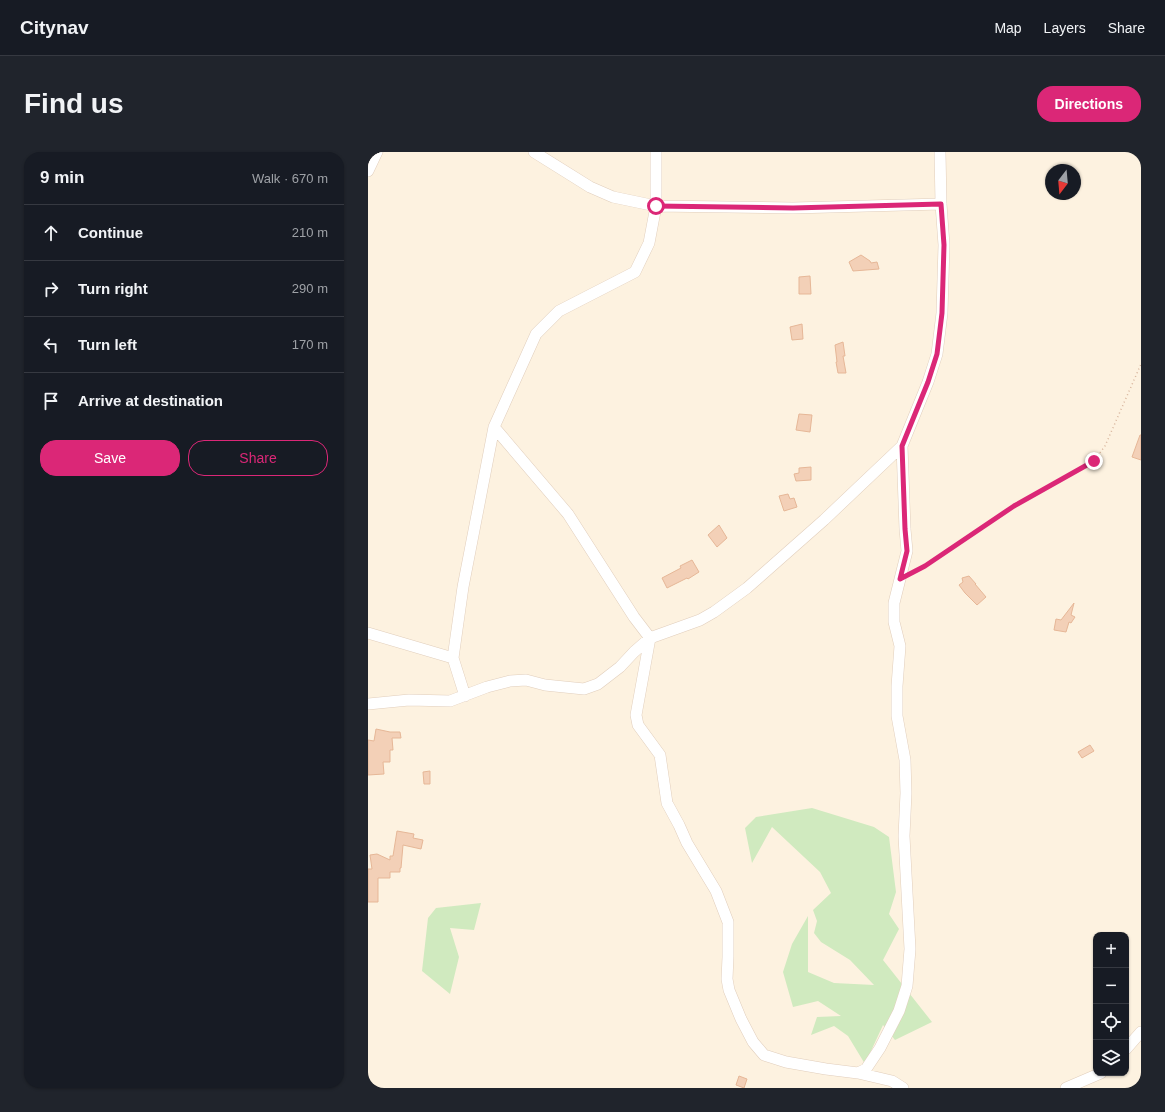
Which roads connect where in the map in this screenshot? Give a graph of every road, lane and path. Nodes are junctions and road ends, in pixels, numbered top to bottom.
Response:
1 (377, 152) edge
2 (534, 152) edge
3 (656, 152) edge
4 (940, 152) edge
5 (368, 171) edge
6 (941, 204) junction
7 (656, 206) junction
8 (1141, 364) edge
9 (494, 427) junction
10 (902, 446) junction
11 (900, 579) junction
12 (368, 633) edge
13 (650, 638) junction
14 (453, 658) junction
15 (465, 696) junction
16 (368, 704) edge
17 (1141, 1032) edge
18 (1129, 1045) edge
19 (858, 1073) junction
20 (1094, 1076) edge
21 (903, 1088) edge
22 (1066, 1088) edge

1 - 5 street
2 - 7 street
3 - 7 street
4 - 6 street
6 - 7 street
6 - 10 street
7 - 9 street
8 - 11 path
9 - 13 street
9 - 14 street
10 - 11 street
10 - 13 street
11 - 19 street
12 - 14 street
13 - 15 street
13 - 19 street
14 - 15 street
15 - 16 street
17 - 18 street
19 - 21 street
20 - 22 street

